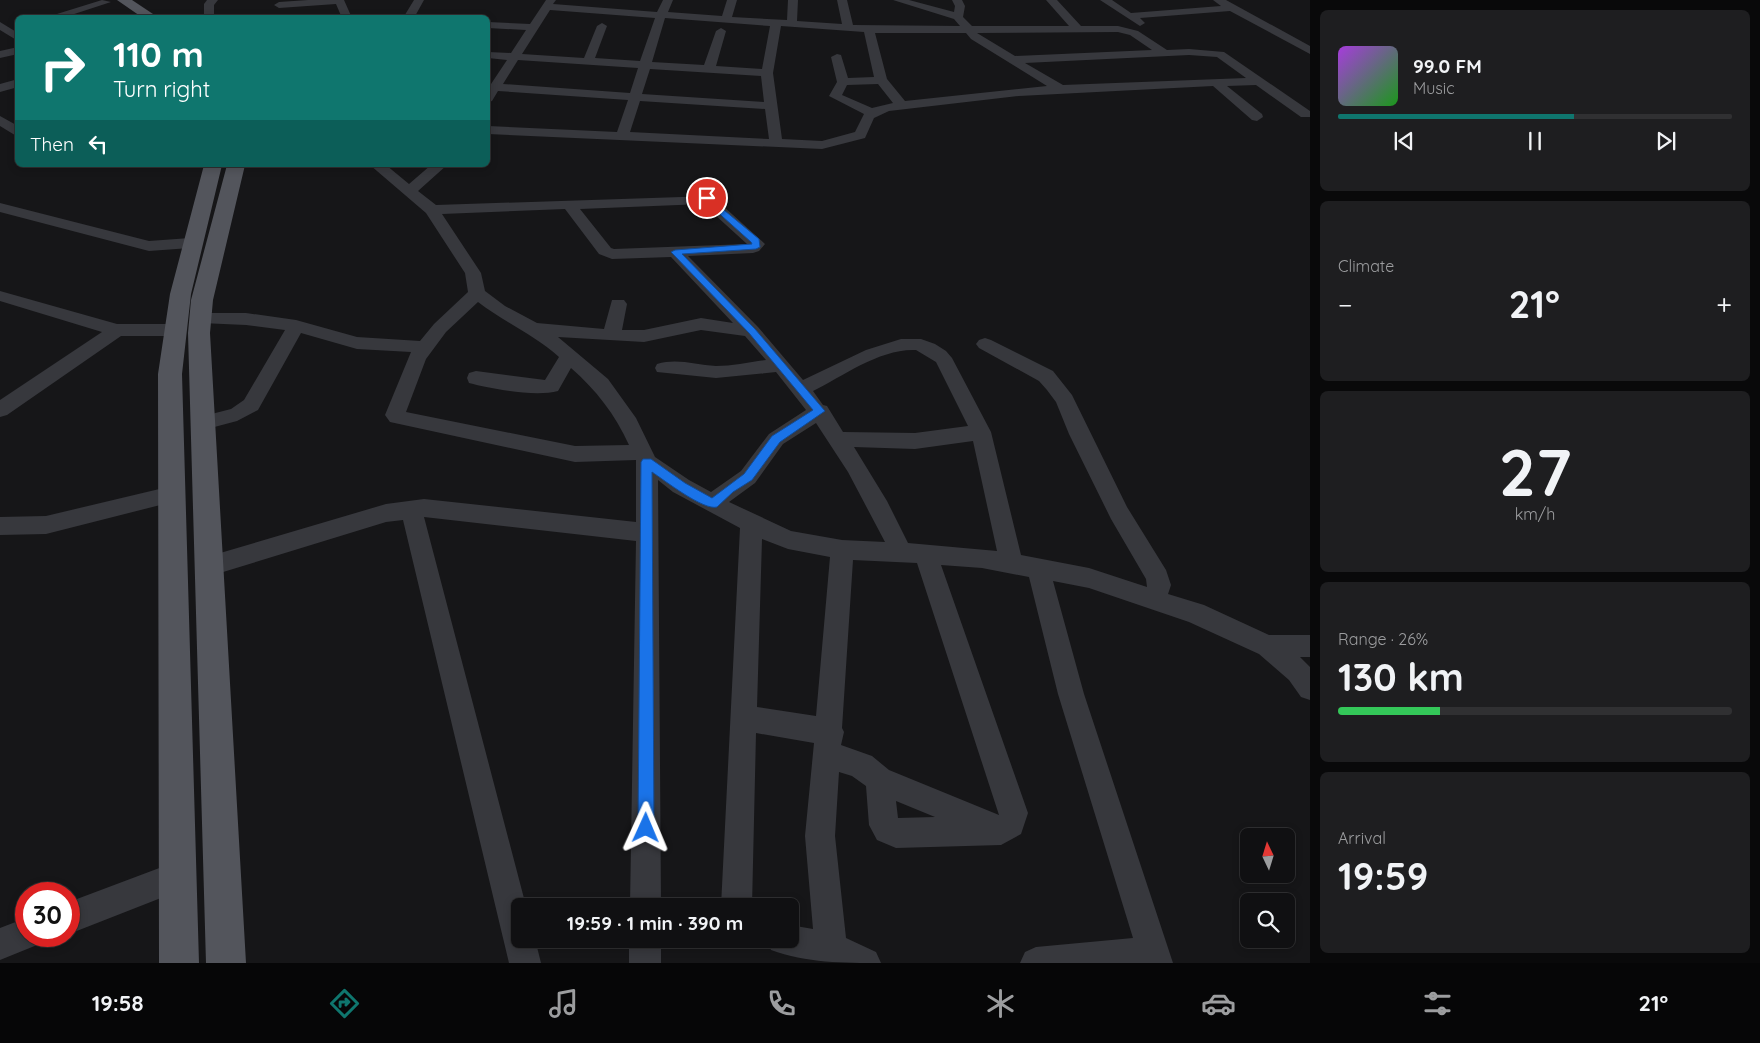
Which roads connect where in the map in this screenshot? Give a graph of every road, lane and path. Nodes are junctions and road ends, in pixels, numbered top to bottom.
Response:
1 (123, 0) edge
2 (213, 0) edge
3 (419, 0) edge
4 (536, 0) edge
5 (616, 0) edge
6 (668, 0) edge
7 (732, 0) edge
8 (793, 0) edge
9 (842, 0) edge
10 (898, 0) edge
11 (957, 0) edge
12 (1051, 0) edge
13 (1105, 0) edge
14 (1218, 0) edge
15 (104, 1) edge
16 (549, 2) edge
17 (279, 7) edge
18 (1230, 8) junction
19 (610, 12) junction
20 (58, 15) edge
21 (125, 15) edge
22 (148, 15) edge
23 (209, 15) edge
24 (346, 15) edge
25 (410, 15) edge
26 (661, 15) junction
27 (1129, 16) junction
28 (958, 17) junction
29 (726, 20) junction
30 (776, 24) junction
31 (490, 25) edge
32 (792, 25) junction
33 (15, 26) edge
34 (532, 26) junction
35 (602, 26) dead end
36 (2, 27) edge
37 (848, 28) junction
38 (1077, 28) junction
39 (869, 30) junction
40 (721, 31) dead end
41 (968, 31) junction
42 (1152, 31) dead end
43 (15, 36) edge
44 (1166, 47) junction
45 (15, 51) edge
46 (1310, 51) edge
47 (0, 55) edge
48 (490, 55) edge
49 (514, 57) junction
50 (837, 57) dead end
51 (1011, 60) junction
52 (588, 62) junction
53 (645, 65) junction
54 (710, 69) junction
55 (767, 73) junction
56 (882, 80) junction
57 (1261, 81) junction
58 (843, 82) junction
59 (1216, 83) junction
60 (15, 84) edge
61 (0, 88) edge
62 (1060, 89) junction
63 (490, 91) edge
64 (634, 99) junction
65 (772, 106) junction
66 (902, 106) junction
67 (872, 113) junction
68 (1306, 114) dead end
69 (1257, 117) dead end
70 (0, 120) edge
71 (490, 130) edge
72 (15, 132) edge
73 (622, 137) junction
74 (776, 142) junction
75 (212, 167) edge
76 (235, 167) edge
77 (380, 167) edge
78 (438, 167) edge
79 (409, 191) junction
80 (569, 204) junction
81 (0, 207) edge
82 (432, 210) junction
83 (190, 243) junction
84 (675, 252) junction
85 (477, 293) junction
86 (0, 296) edge
87 (618, 304) dead end
88 (201, 317) junction
89 (296, 326) junction
90 (532, 328) junction
91 (117, 330) junction
92 (172, 330) junction
93 (752, 331) junction
94 (612, 335) junction
95 (985, 344) dead end
96 (424, 347) junction
97 (569, 356) junction
98 (781, 365) junction
99 (664, 368) dead end
100 (476, 378) dead end
101 (801, 389) junction
102 (0, 410) edge
103 (820, 411) junction
104 (203, 423) junction
105 (982, 432) junction
106 (840, 439) junction
107 (644, 457) junction
108 (172, 494) junction
109 (713, 504) junction
110 (410, 509) junction
111 (751, 524) junction
112 (1, 527) edge
113 (648, 533) junction
114 (842, 550) junction
115 (914, 553) junction
116 (1025, 565) junction
117 (210, 566) junction
118 (1154, 600) junction
119 (1268, 646) junction
120 (1310, 646) edge
121 (1310, 688) edge
122 (743, 718) junction
123 (829, 743) junction
124 (878, 780) junction
125 (1001, 830) junction
126 (178, 876) junction
127 (646, 898) edge
128 (736, 898) edge
129 (80, 914) edge
130 (15, 938) edge
131 (799, 942) edge
132 (0, 944) edge
133 (645, 948) edge
134 (831, 948) junction
135 (1155, 957) edge
136 (179, 963) edge
137 (226, 963) edge
138 (524, 963) edge
139 (645, 963) edge
140 (865, 963) edge
141 (1036, 963) edge

1 - 22 main road
2 - 23 street
3 - 25 street
4 - 16 street
5 - 19 street
6 - 26 street
7 - 29 street
8 - 32 street
9 - 37 street
10 - 28 street
11 - 28 street
12 - 38 street
13 - 27 street
14 - 18 street
15 - 20 street
15 - 21 main road
16 - 19 street
16 - 34 street
17 - 24 street
18 - 27 street
18 - 46 street
19 - 26 street
26 - 29 street
26 - 53 street
27 - 42 street
28 - 41 street
29 - 30 street
30 - 32 street
30 - 55 street
31 - 34 street
32 - 37 street
33 - 36 street
34 - 49 street
35 - 52 street
36 - 43 street
37 - 39 street
38 - 41 street
38 - 44 street
39 - 41 street
39 - 56 street
40 - 54 street
41 - 51 street
44 - 51 street
44 - 57 street
45 - 47 street
48 - 49 street
49 - 52 street
49 - 63 street
50 - 58 street
51 - 62 street
52 - 53 street
53 - 54 street
53 - 64 street
54 - 55 street
55 - 65 street
56 - 58 street
56 - 66 street
57 - 59 street
57 - 68 street
58 - 67 street
59 - 62 street
59 - 69 street
60 - 61 street
62 - 66 street
63 - 64 street
64 - 65 street
64 - 73 street
65 - 74 street
66 - 67 street
67 - 74 street
70 - 72 street
71 - 73 street
73 - 74 street
75 - 83 main road
76 - 88 main road
77 - 79 street
78 - 79 street
79 - 82 street
80 - 82 street
80 - 84 street
80 - 84 street
81 - 83 street
82 - 85 street
83 - 92 main road
84 - 93 street
85 - 90 street
85 - 96 street
86 - 91 street
87 - 94 street
88 - 89 street
88 - 104 main road
89 - 96 street
89 - 104 street
90 - 94 street
90 - 97 street
91 - 92 street
91 - 102 street
92 - 108 main road
93 - 94 street
93 - 98 street
95 - 118 street
96 - 107 street
97 - 100 street
97 - 107 street
98 - 99 street
98 - 101 street
101 - 103 street
101 - 105 street
103 - 106 street
103 - 109 street
104 - 117 main road
105 - 106 street
105 - 116 street
106 - 115 street
107 - 109 street
107 - 113 street
108 - 112 street
108 - 126 main road
109 - 111 street
110 - 113 street
110 - 117 street
110 - 138 street
111 - 114 street
111 - 122 street
113 - 127 street
114 - 115 street
114 - 123 street
115 - 116 street
115 - 125 street
116 - 118 street
116 - 135 street
117 - 137 main road
118 - 119 street
119 - 120 street
119 - 121 street
122 - 123 street
122 - 128 street
123 - 124 street
123 - 134 street
124 - 125 street
124 - 125 street
126 - 129 street
126 - 136 main road
130 - 132 street
131 - 134 street
133 - 139 street
134 - 140 street
135 - 141 street

